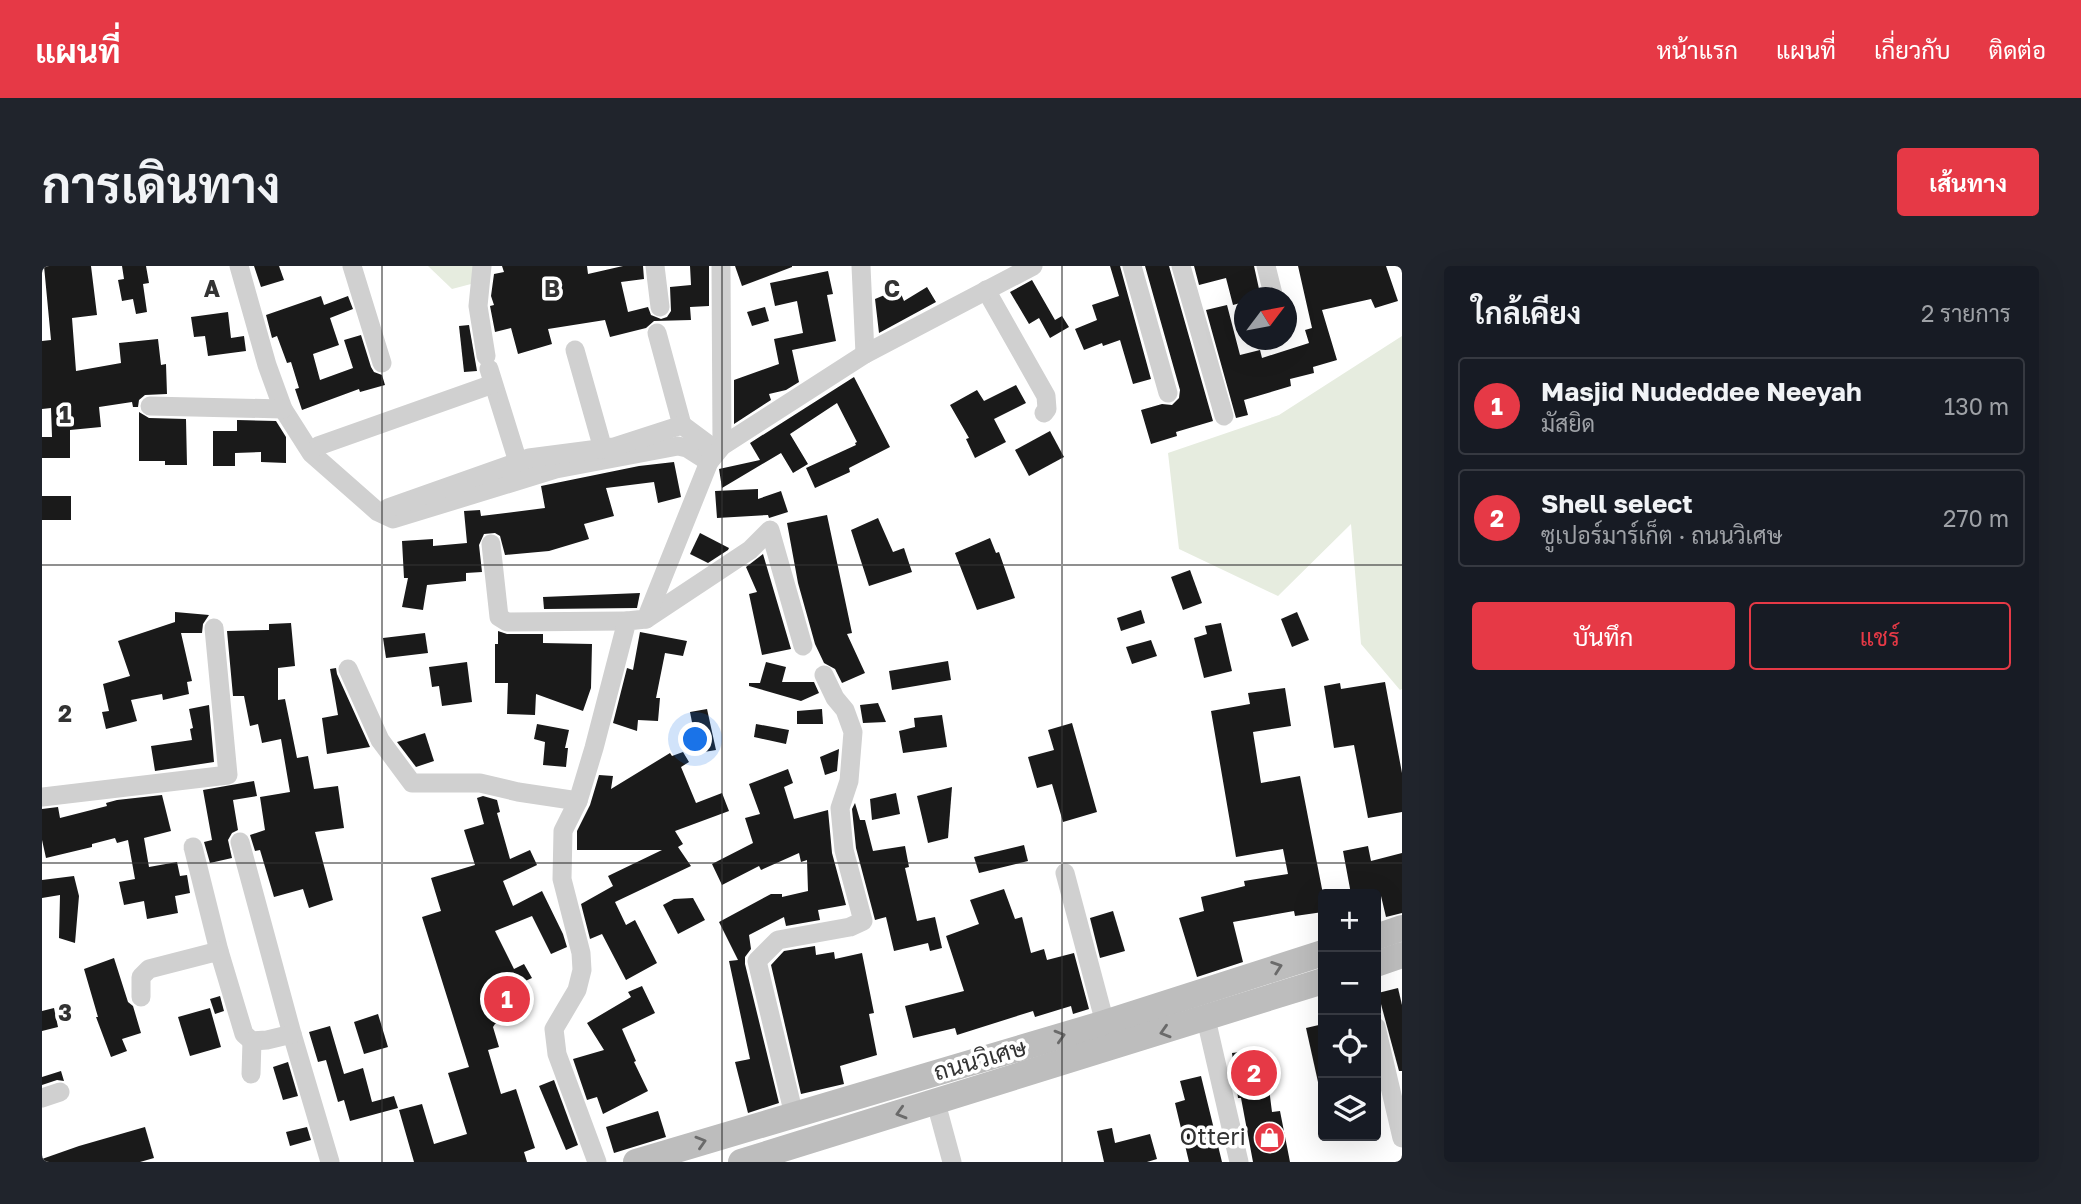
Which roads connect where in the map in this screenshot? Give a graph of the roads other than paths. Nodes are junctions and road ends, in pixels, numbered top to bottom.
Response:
1 (239, 266) edge
2 (352, 266) edge
3 (482, 266) edge
4 (655, 266) edge
5 (721, 266) edge
6 (861, 266) edge
7 (1033, 266) edge
8 (1132, 266) edge
9 (1181, 266) edge
10 (1266, 266) edge
11 (1271, 287) edge
12 (986, 290) junction
13 (660, 307) dead end
14 (657, 333) dead end
15 (575, 350) dead end
16 (865, 354) junction
17 (382, 363) dead end
18 (489, 370) junction
19 (1168, 393) dead end
20 (150, 406) dead end
21 (283, 409) junction
22 (1044, 412) dead end
23 (1224, 416) dead end
24 (682, 425) junction
25 (318, 446) dead end
26 (603, 449) junction
27 (716, 453) junction
28 (519, 462) junction
29 (388, 508) dead end
30 (491, 544) dead end
31 (636, 620) junction
32 (214, 628) dead end
33 (803, 646) dead end
34 (348, 669) dead end
35 (824, 675) dead end
36 (42, 797) edge
37 (578, 801) junction
38 (240, 842) dead end
39 (193, 847) dead end
40 (1065, 873) dead end
41 (1402, 928) edge
42 (1381, 935) edge
43 (219, 951) junction
44 (1318, 955) edge
45 (1402, 955) edge
46 (1381, 962) edge
47 (1318, 983) edge
48 (141, 997) dead end
49 (1206, 1019) junction
50 (1105, 1023) junction
51 (292, 1034) junction
52 (252, 1041) junction
53 (1381, 1048) edge
54 (251, 1074) dead end
55 (936, 1103) junction
56 (794, 1115) junction
57 (1402, 1138) edge
58 (330, 1162) edge
59 (597, 1162) edge
60 (636, 1162) edge
61 (741, 1162) edge
62 (952, 1162) edge
63 (1239, 1162) edge

1 - 21 street
2 - 17 street
3 - 18 street
4 - 13 street
5 - 27 street
6 - 16 street
7 - 12 street
8 - 19 street
9 - 23 street
10 - 11 street
12 - 16 street
12 - 22 street
14 - 24 street
15 - 26 street
16 - 27 street
18 - 25 street
18 - 28 street
20 - 21 street
21 - 27 street
24 - 26 street
24 - 27 street
26 - 28 street
27 - 31 street
28 - 29 street
30 - 31 street
31 - 33 street
31 - 37 street
32 - 36 street
34 - 37 street
35 - 56 street
37 - 59 street
38 - 51 street
39 - 43 street
40 - 50 street
41 - 42 main road
43 - 48 street
43 - 52 street
50 -> 44 main road, ถนนวิเศษ
45 - 46 main road
47 - 49 main road, ถนนวิเศษ
49 -> 55 main road, ถนนวิเศษ
49 - 63 street
56 -> 50 main road, ถนนวิเศษ
51 - 52 street
51 - 58 street
52 - 54 street
53 - 57 street
55 -> 61 main road, ถนนวิเศษ
55 - 62 street
60 -> 56 main road, ถนนวิเศษ

